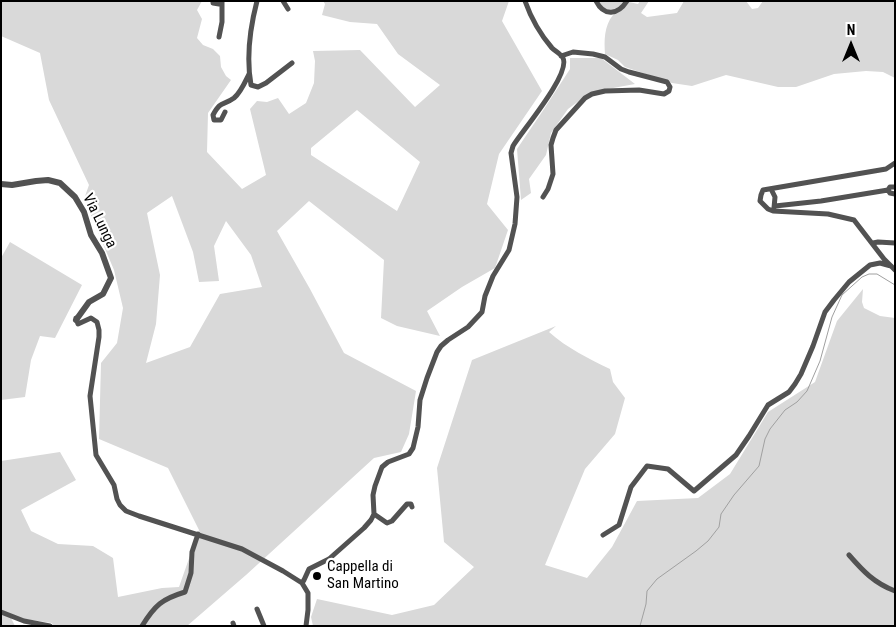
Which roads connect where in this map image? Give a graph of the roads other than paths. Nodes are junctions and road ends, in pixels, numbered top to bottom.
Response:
1 (213, 1) edge
2 (257, 1) edge
3 (283, 1) edge
4 (525, 1) edge
5 (596, 1) edge
6 (627, 1) edge
7 (288, 9) dead end
8 (219, 37) dead end
9 (562, 56) junction
10 (292, 63) dead end
11 (249, 74) junction
12 (225, 112) dead end
13 (895, 163) edge
14 (1, 184) edge
15 (895, 187) edge
16 (771, 189) junction
17 (888, 190) junction
18 (895, 194) edge
19 (543, 197) dead end
20 (774, 209) junction
21 (895, 242) edge
22 (873, 243) junction
23 (893, 268) edge
24 (76, 319) joint
25 (412, 508) dead end
26 (374, 514) junction
27 (198, 534) junction
28 (603, 534) dead end
29 (849, 555) dead end
30 (302, 583) junction
31 (895, 591) edge
32 (257, 609) dead end
33 (1, 612) edge
34 (50, 626) edge
35 (142, 626) edge
36 (264, 626) edge
37 (306, 626) edge

1 - 8 street
2 - 11 street
3 - 7 street
4 - 9 street
5 - 6 street
9 - 19 street
9 - 26 street
10 - 11 street
11 - 12 street
13 - 16 street
14 - 24 street, Via Lunga
15 - 17 street
16 - 20 street
16 - 20 street
17 - 18 street
17 - 20 street
20 - 22 street
21 - 22 street
22 - 23 street
23 - 28 street
24 - 27 street
25 - 26 street
26 - 30 street
27 - 30 street
27 - 35 street
29 - 31 street
30 - 37 street
32 - 36 street
33 - 34 street

